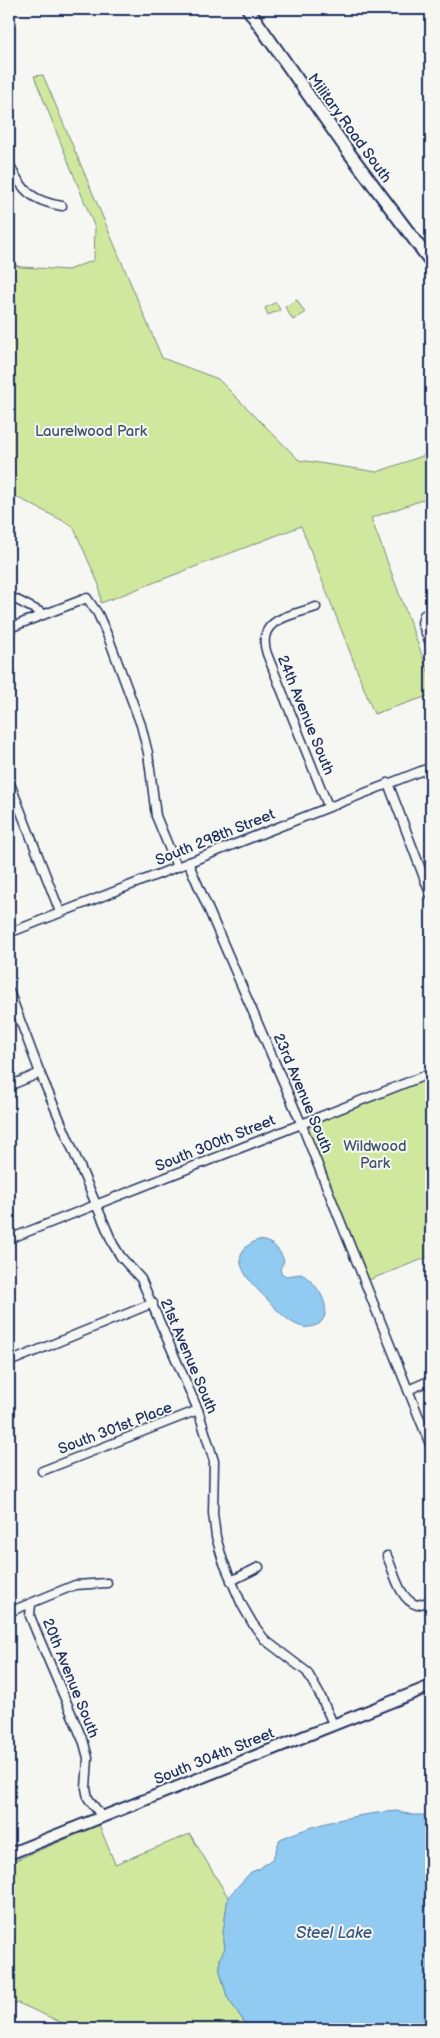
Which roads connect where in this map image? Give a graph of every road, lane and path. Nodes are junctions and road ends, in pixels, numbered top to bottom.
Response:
1 (248, 9) edge
2 (9, 164) edge
3 (62, 206) dead end
4 (431, 262) edge
5 (9, 596) edge
6 (316, 606) dead end
7 (44, 614) junction
8 (424, 615) dead end
9 (9, 628) edge
10 (431, 646) edge
11 (431, 766) edge
12 (9, 781) edge
13 (388, 783) junction
14 (328, 806) junction
15 (188, 862) junction
16 (177, 867) junction
17 (431, 896) edge
18 (60, 912) junction
19 (9, 934) edge
20 (9, 991) edge
21 (431, 1073) edge
22 (40, 1074) junction
23 (9, 1086) edge
24 (301, 1123) junction
25 (97, 1205) junction
26 (9, 1239) edge
27 (152, 1303) junction
28 (9, 1362) edge
29 (431, 1380) edge
30 (408, 1390) junction
31 (198, 1410) junction
32 (431, 1447) edge
33 (42, 1472) dead end
34 (387, 1556) dead end
35 (259, 1567) dead end
36 (232, 1581) junction
37 (107, 1584) dead end
38 (431, 1601) edge
39 (31, 1604) junction
40 (9, 1612) edge
41 (431, 1686) edge
42 (333, 1724) junction
43 (102, 1816) junction
44 (9, 1854) edge

1 - 4 main road, Military Road South
2 - 3 street
5 - 7 street
6 - 14 street, 24th Avenue South
7 - 9 street
7 - 16 street
8 - 10 street
11 - 13 street, South 298th Street
12 - 18 street
13 - 14 street, South 298th Street
13 - 17 street
14 - 15 street, South 298th Street
15 - 16 street, South 298th Street
15 - 24 street, 23rd Avenue South
16 - 18 street, South 298th Street
18 - 19 street, South 298th Street
20 - 22 street, 21st Avenue South
21 - 24 street, South 300th Street
22 - 23 street
22 - 25 street, 21st Avenue South
24 - 25 street, South 300th Street
24 - 30 street, 23rd Avenue South
25 - 26 street, South 300th Street
25 - 27 street, 21st Avenue South
27 - 28 street
27 - 31 street, 21st Avenue South
29 - 30 street
30 - 32 street, 23rd Avenue South
31 - 33 street, South 301st Place
31 - 36 street, 21st Avenue South
34 - 38 street
35 - 36 street
36 - 42 street, 21st Avenue South
37 - 39 street
39 - 40 street
39 - 43 street, 20th Avenue South
41 - 42 street, South 304th Street
42 - 43 street, South 304th Street
43 - 44 street, South 304th Street

